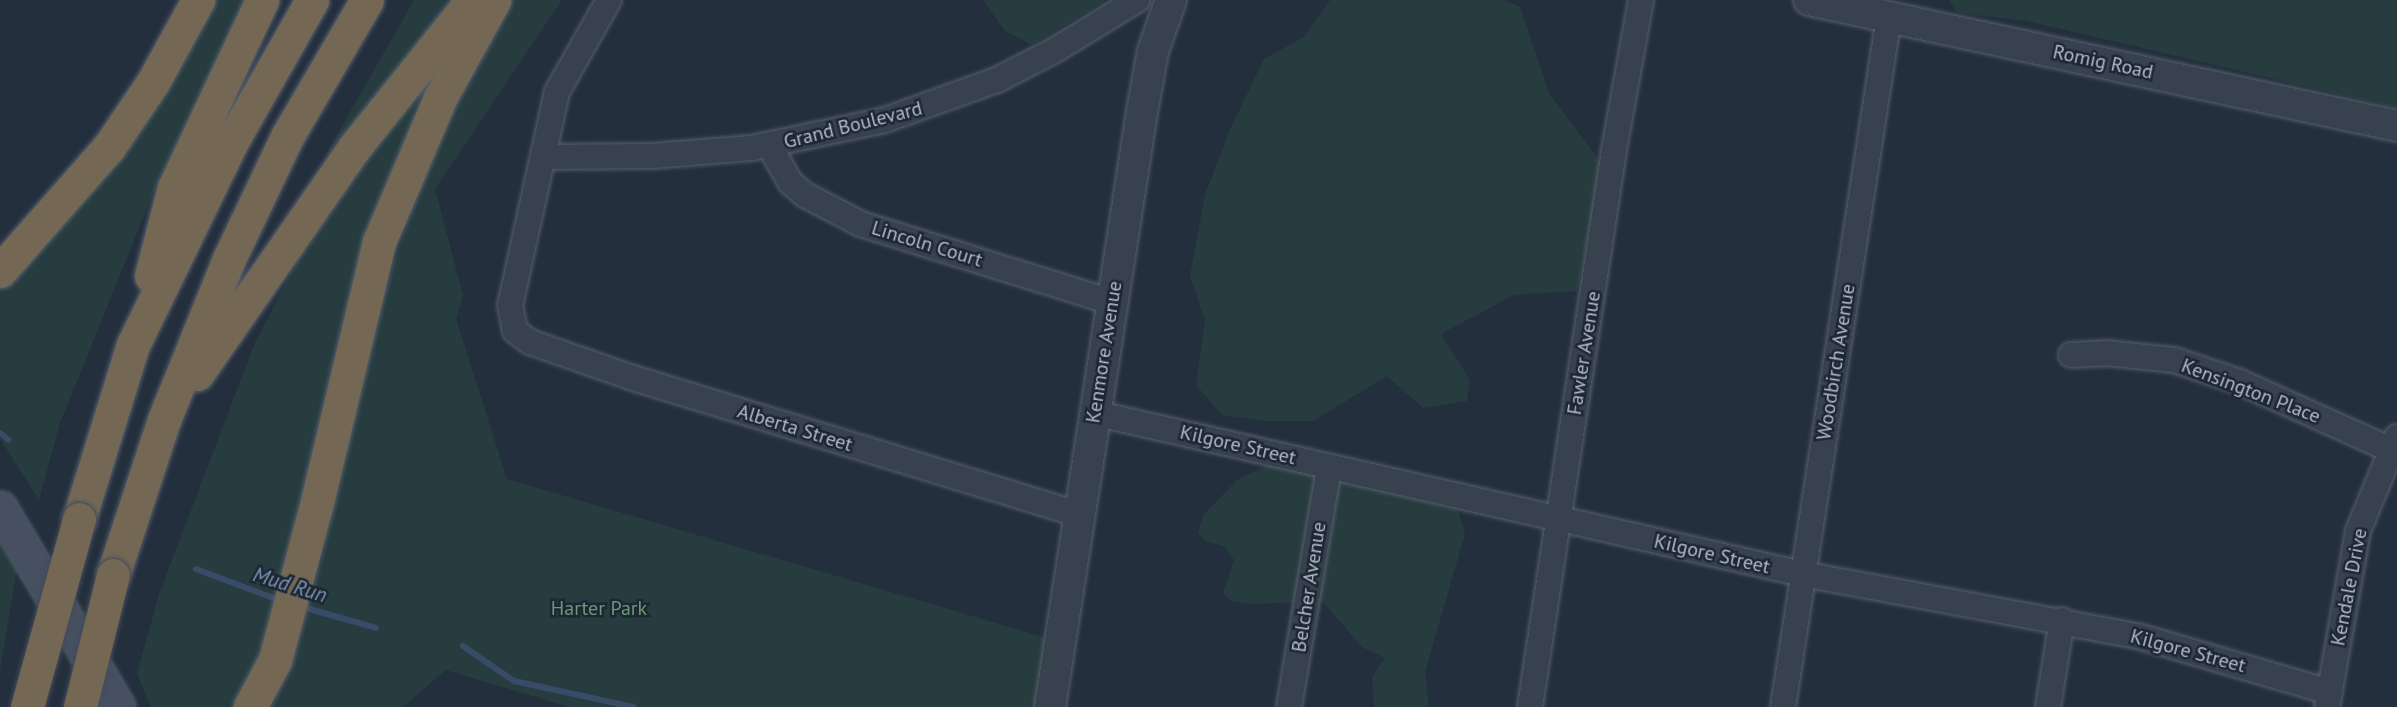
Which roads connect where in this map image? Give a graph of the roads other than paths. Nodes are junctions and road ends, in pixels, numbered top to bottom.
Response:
1 (198, 0) edge
2 (262, 0) edge
3 (312, 0) edge
4 (367, 0) edge
5 (472, 0) edge
6 (494, 0) edge
7 (609, 0) edge
8 (1137, 0) edge
9 (1171, 0) edge
10 (1641, 0) edge
11 (1809, 0) edge
12 (1889, 17) junction
13 (2397, 126) edge
14 (769, 145) junction
15 (543, 157) junction
16 (0, 271) edge
17 (1112, 302) junction
18 (133, 345) junction
19 (2071, 355) dead end
20 (1094, 413) junction
21 (164, 420) junction
22 (2394, 443) edge
23 (1329, 467) junction
24 (0, 508) edge
25 (1078, 514) junction
26 (1559, 519) junction
27 (1802, 574) junction
28 (2062, 620) junction
29 (2328, 700) edge
30 (27, 707) edge
31 (80, 707) edge
32 (118, 707) edge
33 (250, 707) edge
34 (1050, 707) edge
35 (1289, 707) edge
36 (1530, 707) edge
37 (1783, 707) edge
38 (2048, 707) edge

1 - 16 highway
2 - 18 highway
3 - 18 highway
4 - 21 highway
5 - 21 highway
6 - 33 highway
7 - 15 street
8 - 14 street, Grand Boulevard
9 - 17 street, Kenmore Avenue
10 - 26 street, Fawler Avenue
11 - 12 street, Romig Road
12 - 13 street, Romig Road
12 - 27 street, Woodbirch Avenue
14 - 15 street, Grand Boulevard
14 - 17 street, Lincoln Court
15 - 25 street, Alberta Street
17 - 20 street, Kenmore Avenue
18 - 30 highway, bridge
19 - 22 street, Kensington Place
20 - 23 street, Kilgore Street
20 - 25 street, Kenmore Avenue
21 - 31 highway, bridge
22 - 29 street, Kendale Drive
23 - 26 street, Kilgore Street
23 - 35 street, Belcher Avenue
24 - 32 main road
25 - 34 street, Kenmore Avenue
26 - 27 street, Kilgore Street
26 - 36 street, Fawler Avenue
27 - 28 street, Kilgore Street
27 - 37 street, Woodbirch Avenue
28 - 29 street, Kilgore Street
28 - 38 street

